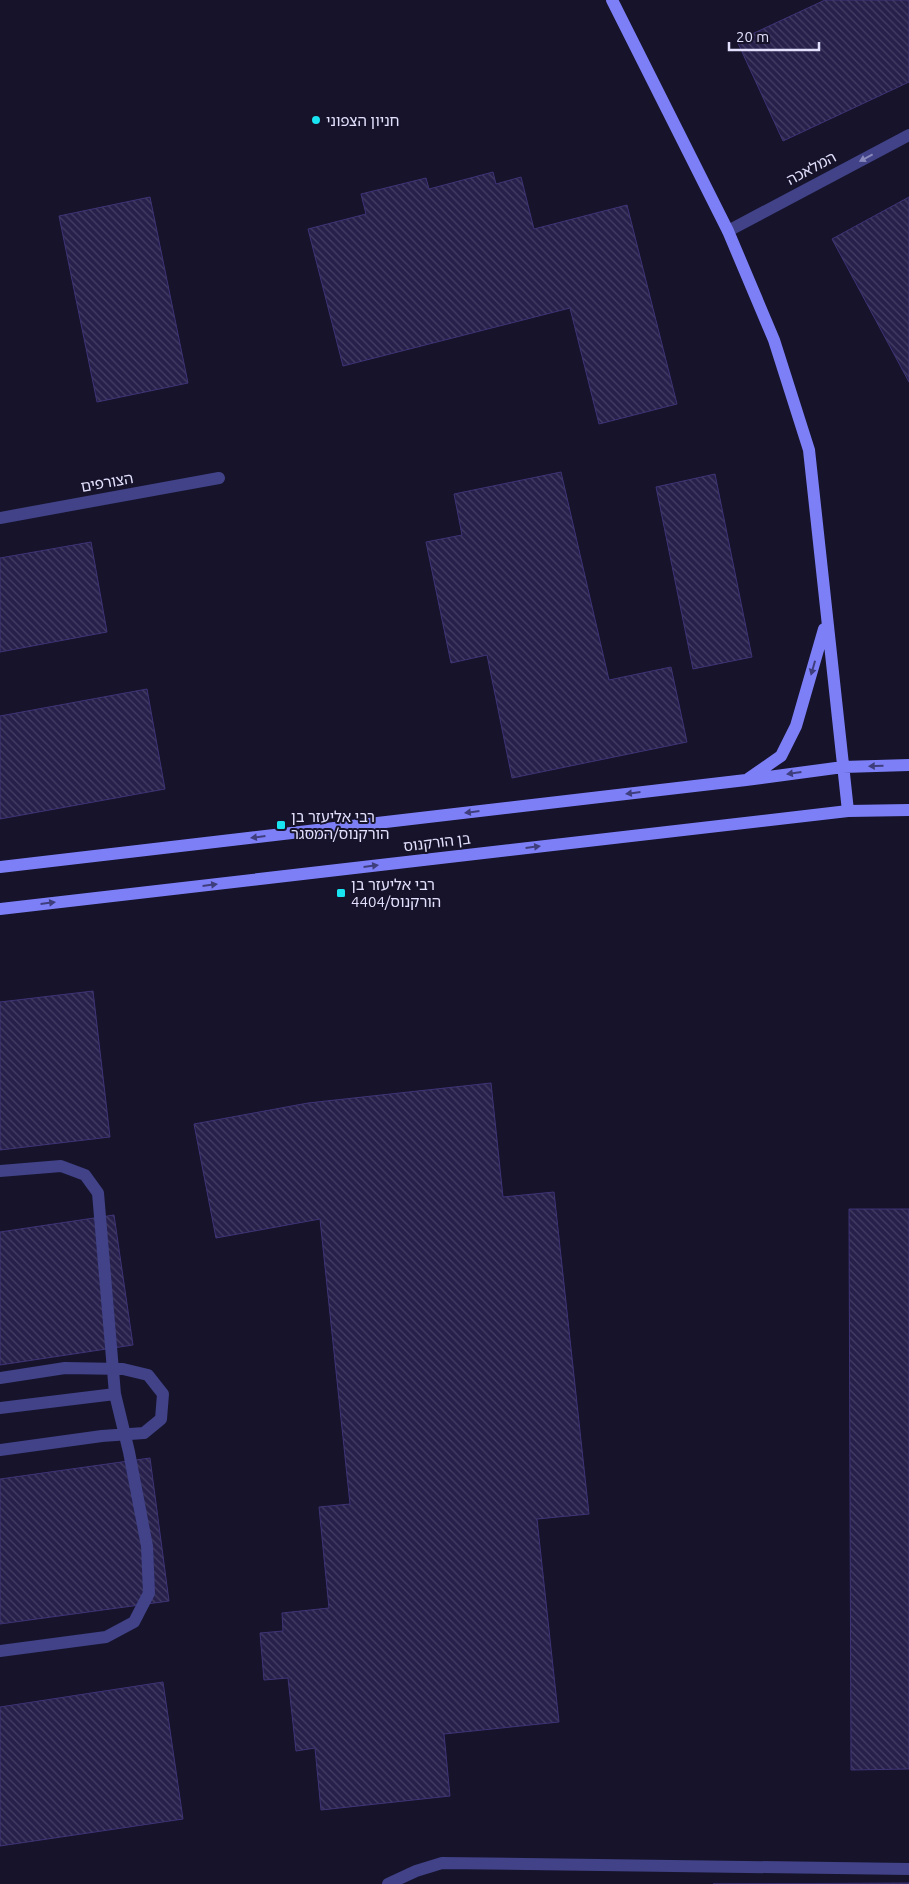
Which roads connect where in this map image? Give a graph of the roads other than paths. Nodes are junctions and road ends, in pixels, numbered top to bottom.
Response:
1 (612, 0) edge
2 (909, 135) edge
3 (728, 230) junction
4 (219, 478) dead end
5 (0, 518) edge
6 (826, 622) junction
7 (909, 765) edge
8 (843, 767) junction
9 (746, 780) junction
10 (909, 810) edge
11 (848, 811) junction
12 (0, 867) edge
13 (0, 909) edge
14 (0, 1172) edge
15 (0, 1378) edge
16 (115, 1394) junction
17 (0, 1408) edge
18 (0, 1450) edge
19 (0, 1651) edge
20 (909, 1869) edge
21 (388, 1884) edge

1 - 3 street
2 -> 3 street, המלאכה
3 - 6 street
4 - 5 street, הצורפים
6 - 8 street
6 -> 9 street
7 -> 8 street, בן הורקנוס
8 -> 9 street, בן הורקנוס
8 - 11 street
9 -> 12 street, בן הורקנוס
10 - 11 street, בן הורקנוס
13 -> 11 street, בן הורקנוס
14 - 16 street
15 - 18 street
16 - 17 street
16 - 19 street
20 - 21 street

